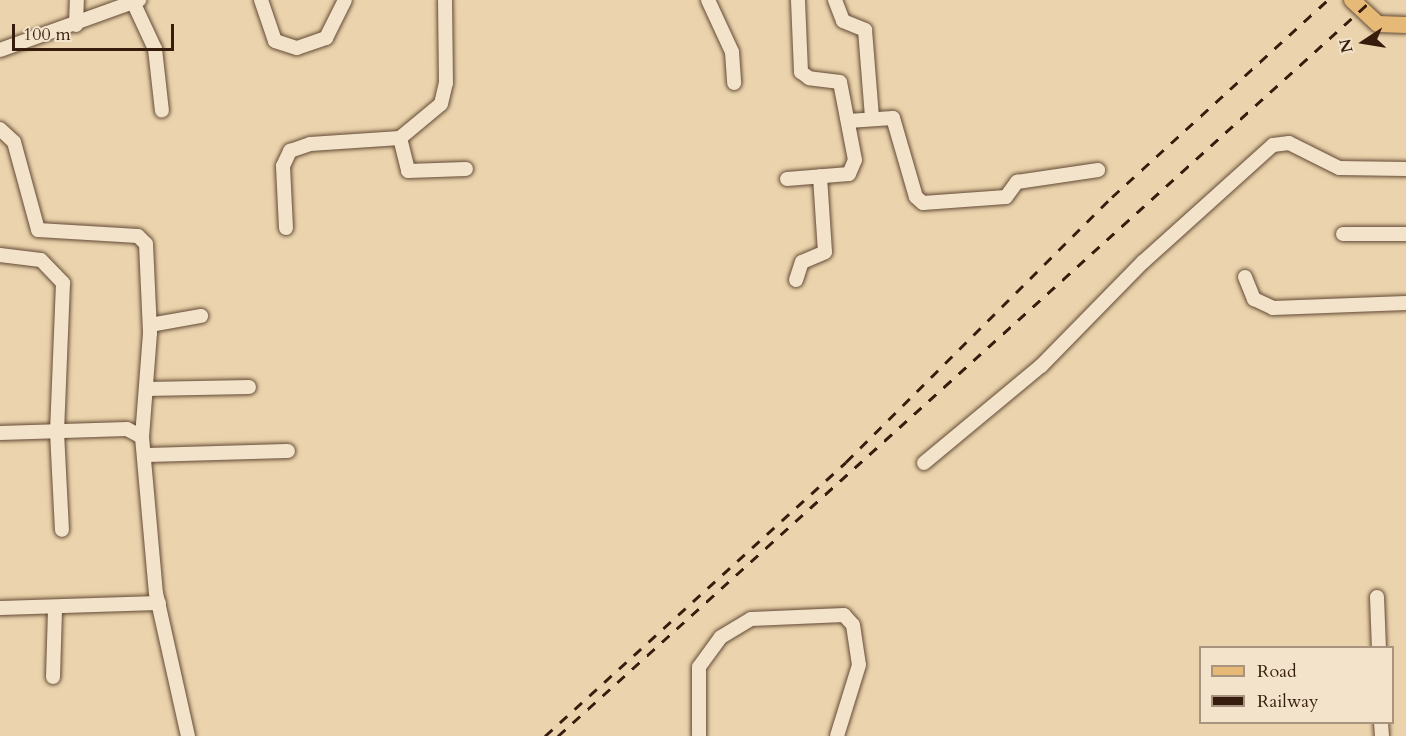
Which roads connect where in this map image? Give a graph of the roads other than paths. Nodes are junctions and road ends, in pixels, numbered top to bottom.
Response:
1 (77, 0) edge
2 (261, 0) edge
3 (345, 0) edge
4 (445, 0) edge
5 (708, 0) edge
6 (798, 0) edge
7 (835, 0) edge
8 (1352, 0) edge
9 (136, 2) edge
10 (76, 25) junction
11 (1406, 25) edge
12 (2, 45) edge
13 (734, 83) dead end
14 (162, 111) dead end
15 (872, 117) junction
16 (848, 121) junction
17 (0, 129) edge
18 (400, 138) junction
19 (465, 169) dead end
20 (1406, 169) edge
21 (1098, 170) dead end
22 (820, 177) junction
23 (787, 179) dead end
24 (286, 228) dead end
25 (1342, 234) dead end
26 (1406, 234) edge
27 (0, 255) edge
28 (1245, 278) dead end
29 (796, 280) dead end
30 (1406, 303) edge
31 (201, 316) dead end
32 (150, 325) junction
33 (249, 387) dead end
34 (146, 389) junction
35 (57, 432) junction
36 (0, 433) edge
37 (142, 437) junction
38 (288, 451) dead end
39 (146, 455) junction
40 (924, 463) dead end
41 (62, 530) dead end
42 (1377, 597) dead end
43 (159, 603) junction
44 (0, 608) edge
45 (55, 609) junction
46 (1379, 646) edge
47 (52, 677) dead end
48 (188, 736) edge
49 (699, 736) edge
50 (837, 736) edge

1 - 10 street
2 - 3 street
4 - 18 street
5 - 13 street
6 - 16 street
7 - 15 street
8 - 11 main road
9 - 10 street
9 - 14 street
10 - 12 street
15 - 16 street
15 - 21 street
16 - 22 street
17 - 32 street
18 - 19 street
18 - 24 street
20 - 40 street
22 - 23 street
22 - 29 street
25 - 26 street
27 - 35 street
28 - 30 street
31 - 32 street
32 - 34 street
33 - 34 street
34 - 37 street
35 - 36 street
35 - 37 street
35 - 41 street
37 - 39 street
38 - 39 street
39 - 43 street
42 - 46 street
43 - 45 street
43 - 48 street
44 - 45 street
45 - 47 street
49 - 50 street

